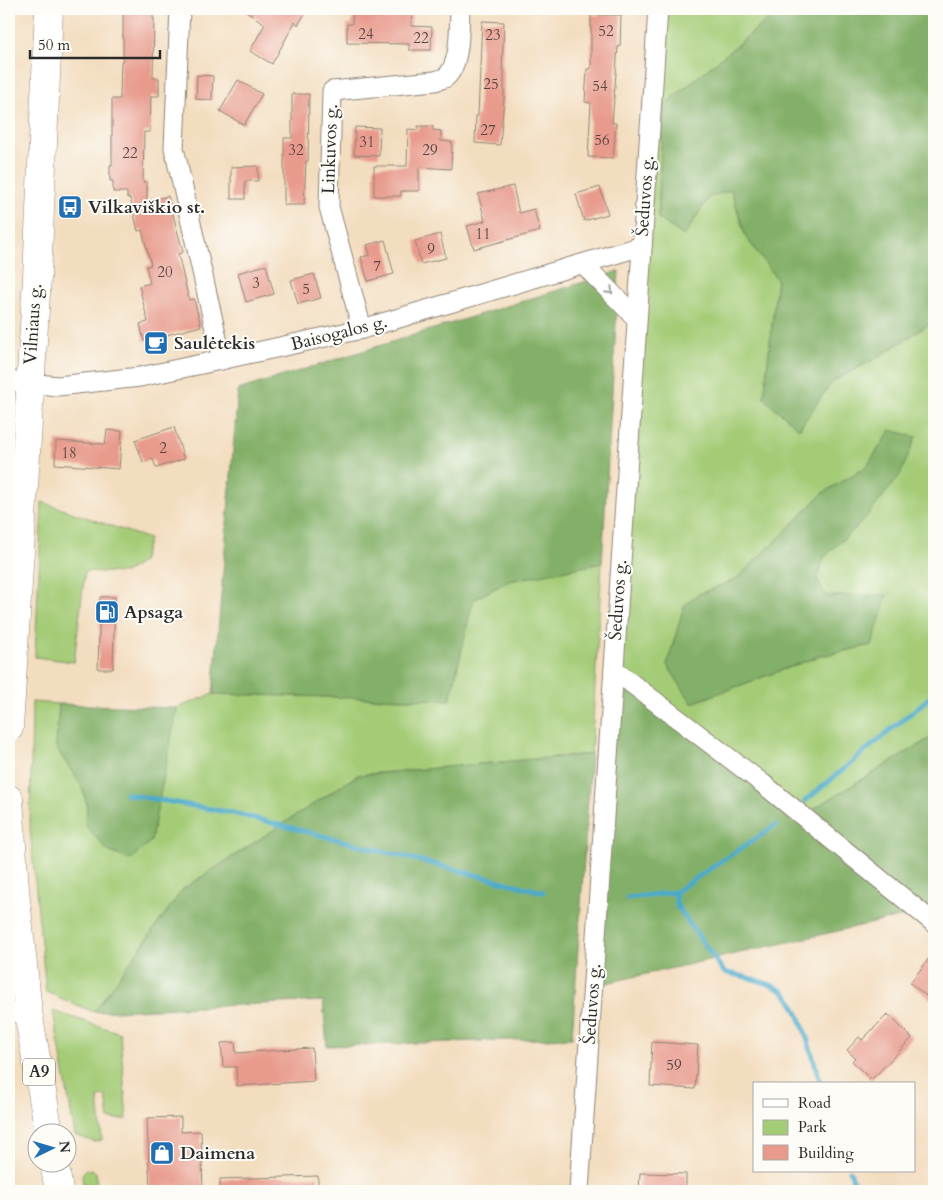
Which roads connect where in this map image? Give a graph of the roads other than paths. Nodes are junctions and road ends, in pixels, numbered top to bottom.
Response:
1 (49, 9) edge
2 (180, 9) edge
3 (460, 9) edge
4 (658, 9) edge
5 (642, 246) junction
6 (583, 264) junction
7 (637, 319) junction
8 (362, 329) junction
9 (222, 360) junction
10 (19, 382) edge
11 (614, 670) junction
12 (9, 728) edge
13 (9, 799) edge
14 (934, 923) edge
15 (19, 1012) edge
16 (47, 1122) edge
17 (56, 1172) edge
18 (59, 1191) edge
19 (579, 1191) edge

1 - 10 highway, Vilniaus g.
2 - 9 street
3 - 8 street, Linkuvos g.
4 - 5 street, Šeduvos g.
5 - 6 street, Baisogalos g.
5 - 7 street, Šeduvos g.
6 -> 7 street
6 - 8 street, Baisogalos g.
7 - 11 street, Šeduvos g.
8 - 9 street, Baisogalos g.
9 - 10 street, Baisogalos g.
10 - 12 highway, Vilniaus g.
11 - 14 street
11 - 19 street, Šeduvos g.
13 - 15 highway, A9
15 - 16 highway, A9
17 - 18 highway

